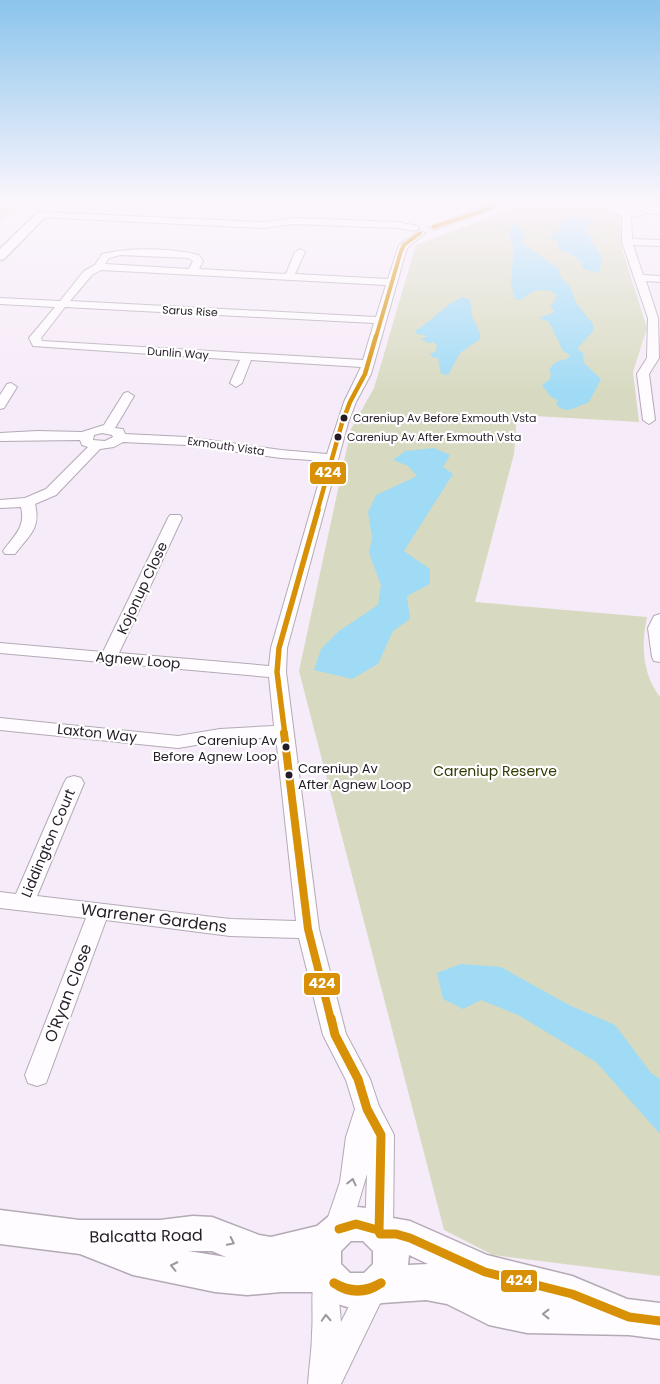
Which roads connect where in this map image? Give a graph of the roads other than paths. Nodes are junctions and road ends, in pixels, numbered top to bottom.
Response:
1 (195, 266) edge
2 (294, 266) edge
3 (397, 266) edge
4 (635, 266) edge
5 (99, 267) joint
6 (192, 272) junction
7 (289, 277) junction
8 (639, 278) junction
9 (660, 279) edge
10 (392, 282) junction
11 (0, 301) edge
12 (62, 304) junction
13 (380, 320) junction
14 (247, 357) junction
15 (657, 358) edge
16 (368, 364) junction
17 (236, 383) dead end
18 (11, 387) dead end
19 (128, 396) dead end
20 (0, 405) edge
21 (649, 420) dead end
22 (108, 429) junction
23 (0, 437) edge
24 (120, 438) junction
25 (91, 440) junction
26 (331, 458) junction
27 (28, 502) junction
28 (0, 504) edge
29 (176, 518) dead end
30 (10, 551) dead end
31 (660, 619) edge
32 (0, 648) edge
33 (660, 656) edge
34 (109, 657) junction
35 (277, 672) junction
36 (0, 724) edge
37 (284, 731) junction
38 (74, 783) dead end
39 (0, 900) edge
40 (23, 903) junction
41 (99, 910) junction
42 (308, 929) junction
43 (37, 1075) dead end
44 (367, 1109) junction
45 (0, 1227) edge
46 (380, 1233) junction
47 (333, 1235) junction
48 (79, 1237) junction
49 (327, 1276) junction
50 (376, 1287) junction
51 (645, 1319) edge
52 (324, 1384) edge

1 - 6 street
2 - 7 street
3 - 10 street
4 - 8 street
5 - 6 street
5 - 12 street
6 - 7 street
7 - 10 street
8 - 9 street
8 - 15 street
10 - 13 street
11 - 12 street, Sarus Rise
12 - 13 street, Sarus Rise
12 - 14 street, Dunlin Way
13 - 16 street
14 - 16 street, Dunlin Way
14 - 17 street
15 - 21 street
16 - 26 street
18 - 20 street
19 - 22 street
22 - 24 street
22 - 25 street
23 - 25 street
24 - 25 street, Exmouth Vista
24 - 26 street, Exmouth Vista
25 - 27 street
26 - 35 street
27 - 28 street
27 - 30 street
29 - 34 street, Kojonup Close
31 - 33 street
32 - 34 street, Agnew Loop
34 - 35 street, Agnew Loop
35 - 37 street
36 - 37 street, Laxton Way
37 - 42 street
38 - 40 street, Liddington Court
39 - 40 street, Warrener Gardens
40 - 41 street, Warrener Gardens
41 - 42 street, Warrener Gardens
41 - 43 street, O'Ryan Close
42 - 44 street
44 - 46 street
47 -> 44 street
45 - 48 street, Balcatta Road
46 - 47 street
46 - 50 street
46 - 51 street
48 -> 47 street, Balcatta Road
47 - 49 street
49 -> 48 street, Balcatta Road
49 - 50 street
52 -> 49 street
51 -> 50 street
50 - 52 street

